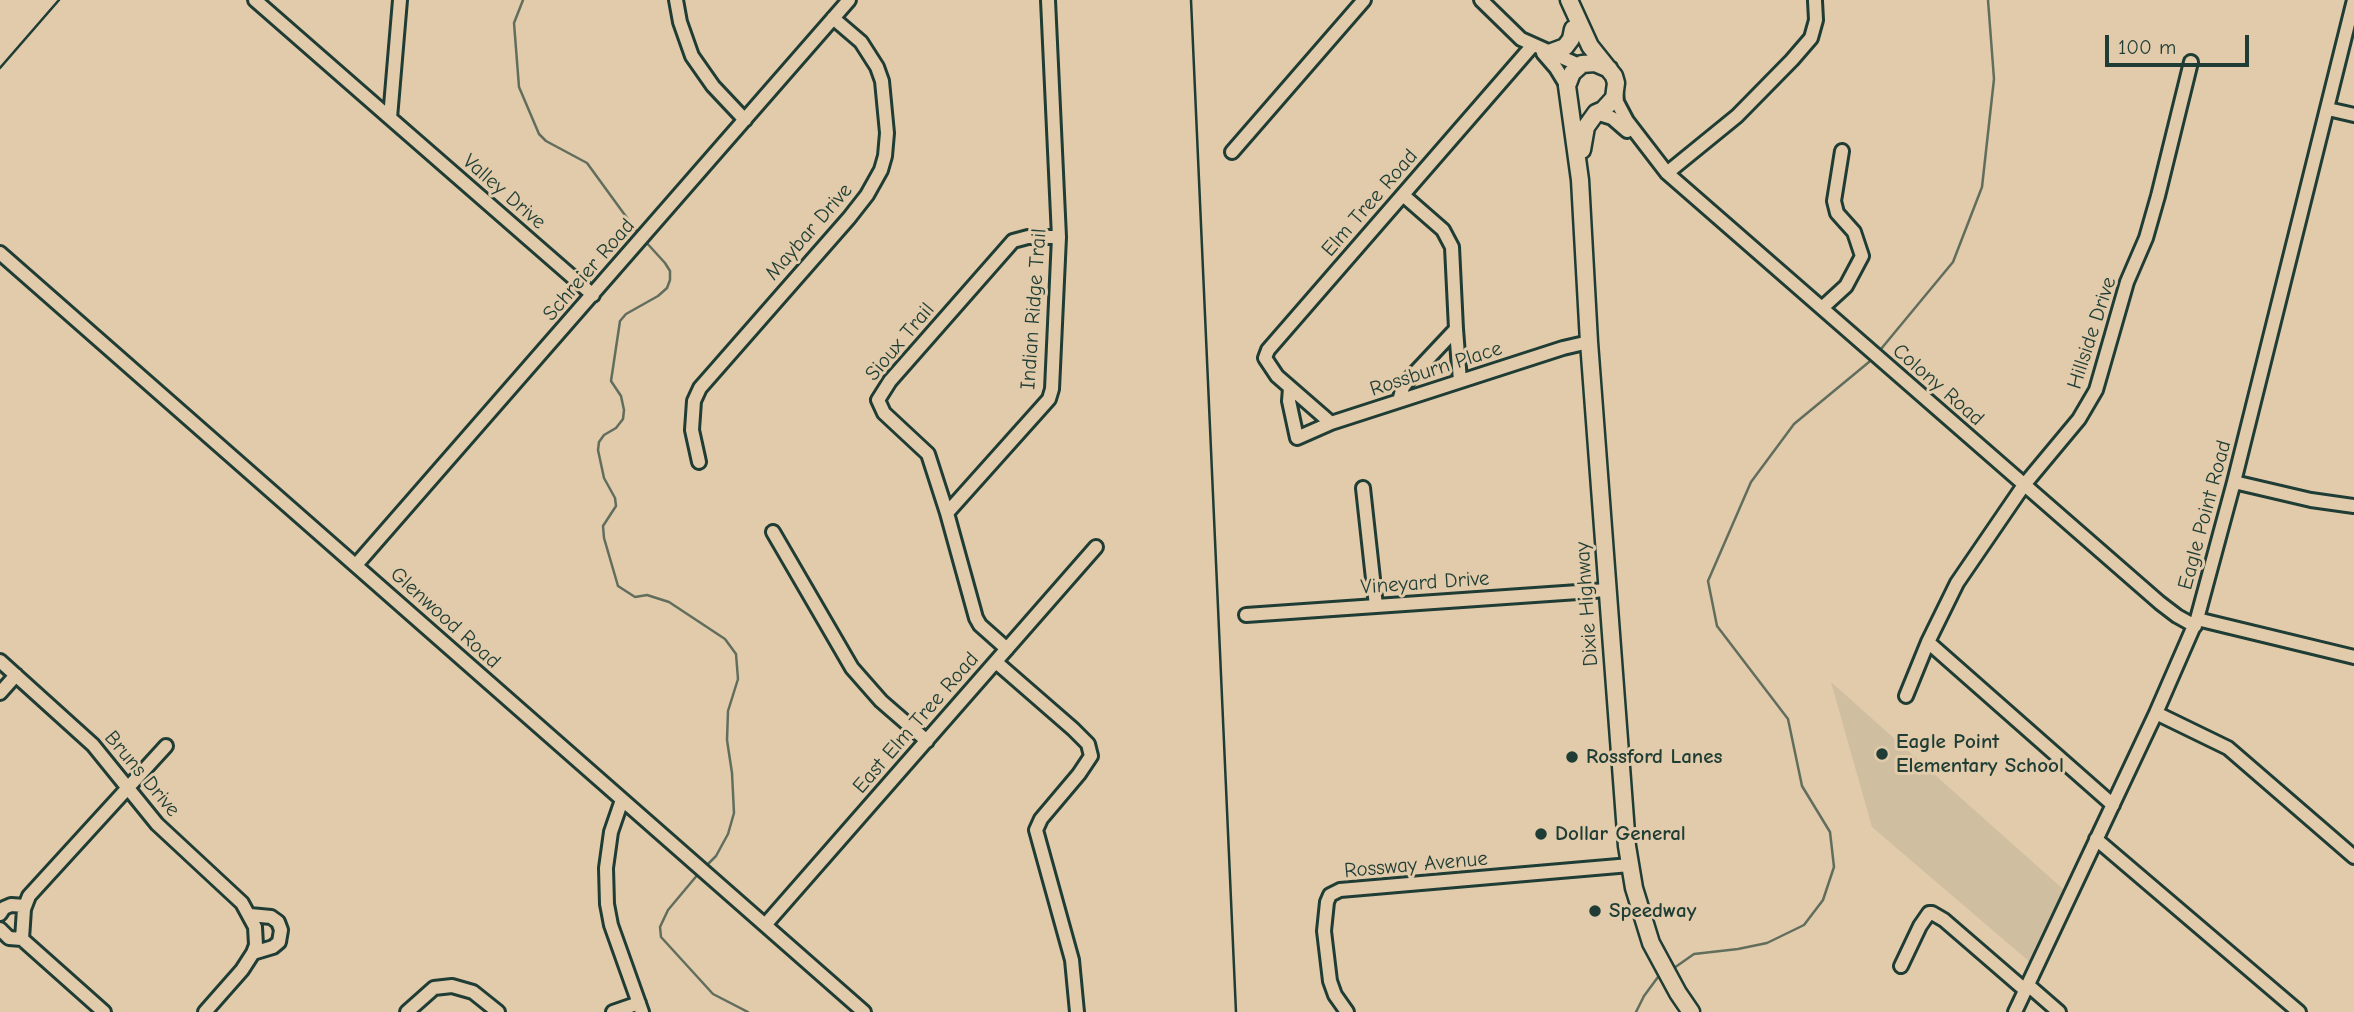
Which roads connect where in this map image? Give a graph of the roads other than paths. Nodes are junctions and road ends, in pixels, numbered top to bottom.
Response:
1 (255, 0) edge
2 (400, 0) edge
3 (676, 0) edge
4 (849, 0) edge
5 (1048, 0) edge
6 (1364, 0) edge
7 (1481, 0) edge
8 (1568, 0) edge
9 (2354, 0) edge
10 (1815, 1) edge
11 (833, 18) junction
12 (1573, 29) junction
13 (1540, 49) junction
14 (2190, 62) dead end
15 (1579, 65) junction
16 (1609, 69) junction
17 (1567, 90) junction
18 (1616, 91) junction
19 (2328, 109) junction
20 (1597, 113) junction
21 (2354, 115) edge
22 (390, 118) junction
23 (745, 120) junction
24 (1842, 151) dead end
25 (1232, 152) dead end
26 (1665, 169) junction
27 (1580, 180) junction
28 (1403, 195) junction
29 (1059, 237) junction
30 (3, 261) edge
31 (593, 295) junction
32 (1822, 308) junction
33 (1456, 329) junction
34 (1589, 342) junction
35 (1461, 381) junction
36 (1290, 388) junction
37 (1399, 401) junction
38 (1331, 423) junction
39 (699, 463) dead end
40 (2234, 482) junction
41 (2024, 485) junction
42 (1363, 488) dead end
43 (2354, 506) edge
44 (947, 513) junction
45 (773, 532) dead end
46 (1096, 547) dead end
47 (356, 565) junction
48 (1607, 590) junction
49 (1376, 606) junction
50 (1246, 615) dead end
51 (2196, 622) junction
52 (1928, 642) junction
53 (1007, 649) junction
54 (2354, 657) edge
55 (0, 661) edge
56 (996, 662) junction
57 (16, 675) junction
58 (0, 693) edge
59 (1906, 696) dead end
60 (2156, 713) junction
61 (927, 741) junction
62 (166, 746) dead end
63 (128, 788) junction
64 (622, 800) junction
65 (2113, 805) junction
66 (2096, 839) junction
67 (2354, 856) edge
68 (1630, 865) junction
69 (25, 906) junction
70 (0, 914) edge
71 (250, 915) junction
72 (765, 925) junction
73 (0, 929) edge
74 (22, 939) junction
75 (253, 953) junction
76 (1901, 966) dead end
77 (2026, 988) junction
78 (641, 1008) edge
79 (104, 1012) edge
80 (205, 1012) edge
81 (407, 1012) edge
82 (498, 1012) edge
83 (613, 1012) edge
84 (864, 1012) edge
85 (1077, 1012) edge
86 (1348, 1012) edge
87 (1691, 1012) edge
88 (2015, 1012) edge
89 (2059, 1012) edge
90 (2299, 1012) edge

1 - 22 street, Valley Drive
2 - 22 street
3 - 23 street
4 - 11 street, Schreier Road
5 - 29 street, Indian Ridge Trail
6 - 25 street
7 - 13 street
8 - 12 main road
8 - 16 main road
9 - 19 street, Eagle Point Road
10 - 26 street
11 - 23 street, Schreier Road
11 - 39 street, Maybar Drive
12 - 13 main road
12 - 15 main road
13 - 15 street
13 - 17 street
13 - 28 street, Elm Tree Road
14 - 41 street, Hillside Drive
15 - 16 main road
15 - 17 main road
16 - 18 main road
17 - 20 main road
17 - 27 main road, Dixie Highway
18 - 20 main road, Dixie Highway
18 - 26 street, Colony Road
19 - 21 street
19 - 40 street, Eagle Point Road
20 - 26 street, Colony Road
20 - 27 main road, Dixie Highway
22 - 31 street, Valley Drive
23 - 31 street, Schreier Road
24 - 32 street
26 - 32 street, Colony Road
27 - 34 main road, Dixie Highway
28 - 33 street
28 - 36 street, Elm Tree Road
29 - 44 street, Indian Ridge Trail
29 - 44 street, Sioux Trail
30 - 47 street, Glenwood Road
31 - 47 street, Schreier Road
32 - 41 street, Colony Road
33 - 35 street
33 - 37 street
34 - 35 street, Rossburn Place
34 - 48 main road, Dixie Highway
35 - 37 street, Rossburn Place
36 - 38 street, Elm Tree Road
36 - 38 street, Rossburn Place
37 - 38 street, Rossburn Place
40 - 43 street
40 - 51 street, Eagle Point Road
41 - 51 street, Colony Road
41 - 52 street, Hillside Drive
42 - 49 street
44 - 53 street
45 - 61 street
46 - 53 street, East Elm Tree Road
47 - 64 street, Glenwood Road
48 - 49 street, Vineyard Drive
48 - 68 main road, Dixie Highway
49 - 50 street, Vineyard Drive
51 - 54 street, Colony Road
51 - 60 street, Eagle Point Road
52 - 59 street, Hillside Drive
52 - 65 street
53 - 56 street, East Elm Tree Road
55 - 57 street, Bruns Drive
56 - 61 street, East Elm Tree Road
56 - 85 street
57 - 58 street
57 - 63 street, Bruns Drive
60 - 65 street, Eagle Point Road
60 - 67 street
61 - 72 street, East Elm Tree Road
62 - 63 street
63 - 69 street
63 - 71 street, Bruns Drive
64 - 72 street, Glenwood Road
64 - 78 street
65 - 66 street, Eagle Point Road
66 - 77 street, Eagle Point Road
66 - 90 street
68 - 86 street, Rossway Avenue
68 - 87 main road, Dixie Highway
69 - 70 street
69 - 74 street
71 - 75 street
71 - 75 street, Bruns Drive
72 - 84 street, Glenwood Road
73 - 74 street
74 - 79 street
75 - 80 street, Bruns Drive
76 - 77 street
77 - 88 street, Eagle Point Road
77 - 89 street
78 - 83 street
81 - 82 street

